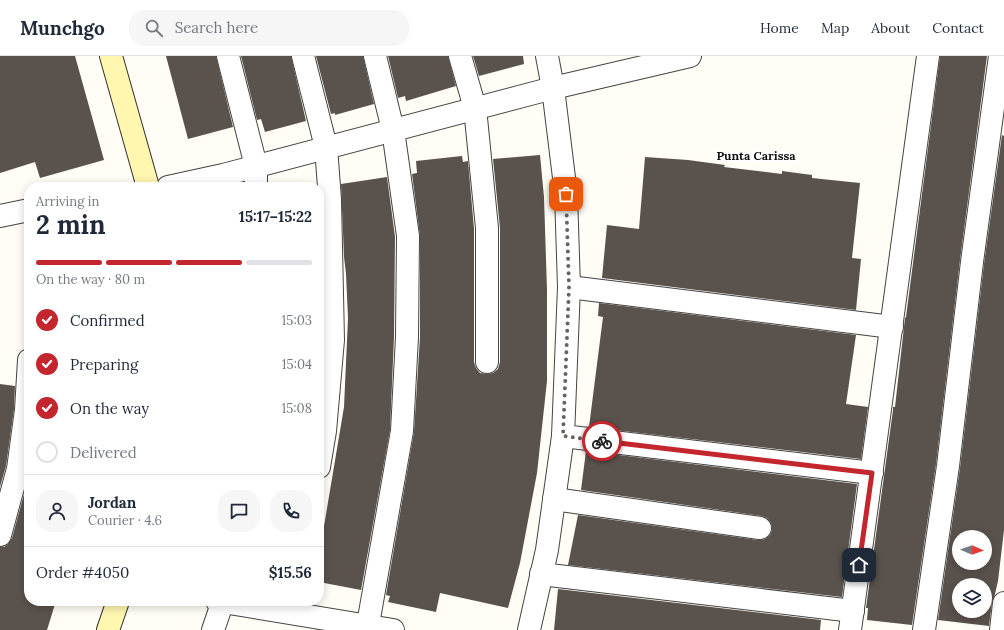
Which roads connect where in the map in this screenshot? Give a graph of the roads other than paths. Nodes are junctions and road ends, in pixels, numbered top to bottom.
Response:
1 (111, 56) edge
2 (228, 56) edge
3 (303, 56) edge
4 (375, 56) edge
5 (460, 56) edge
6 (547, 56) edge
7 (690, 56) edge
8 (928, 56) edge
9 (1000, 56) edge
10 (553, 88) junction
11 (474, 108) junction
12 (393, 130) junction
13 (326, 147) junction
14 (256, 176) edge
15 (147, 182) edge
16 (208, 182) edge
17 (24, 211) edge
18 (0, 216) edge
19 (569, 287) junction
20 (892, 327) junction
21 (487, 362) dead end
22 (24, 425) edge
23 (563, 436) junction
24 (324, 437) edge
25 (872, 473) junction
26 (554, 499) junction
27 (760, 528) dead end
28 (0, 535) edge
29 (541, 574) junction
30 (1004, 603) edge
31 (116, 606) edge
32 (220, 606) edge
33 (247, 606) edge
34 (294, 615) edge
35 (852, 620) edge
36 (368, 628) edge
37 (108, 630) edge
38 (213, 630) edge
39 (393, 630) edge
40 (529, 630) edge
41 (924, 630) edge
42 (1001, 630) edge

1 - 15 street
2 - 14 street
3 - 13 street
4 - 12 street
5 - 11 street
6 - 10 street
7 - 10 street
8 - 20 street
9 - 41 street
10 - 11 street
10 - 19 street
11 - 12 street
11 - 21 street
12 - 13 street
12 - 36 street
13 - 14 street
13 - 24 street
14 - 16 street
17 - 18 street
19 - 20 street
19 - 23 street
20 - 25 street
22 - 28 street
23 - 25 street
23 - 26 street
25 - 35 street
26 - 27 street
26 - 29 street
29 - 35 street
29 - 40 street
30 - 42 street
31 - 37 street
32 - 38 street
33 - 34 street
34 - 36 street
36 - 39 street

